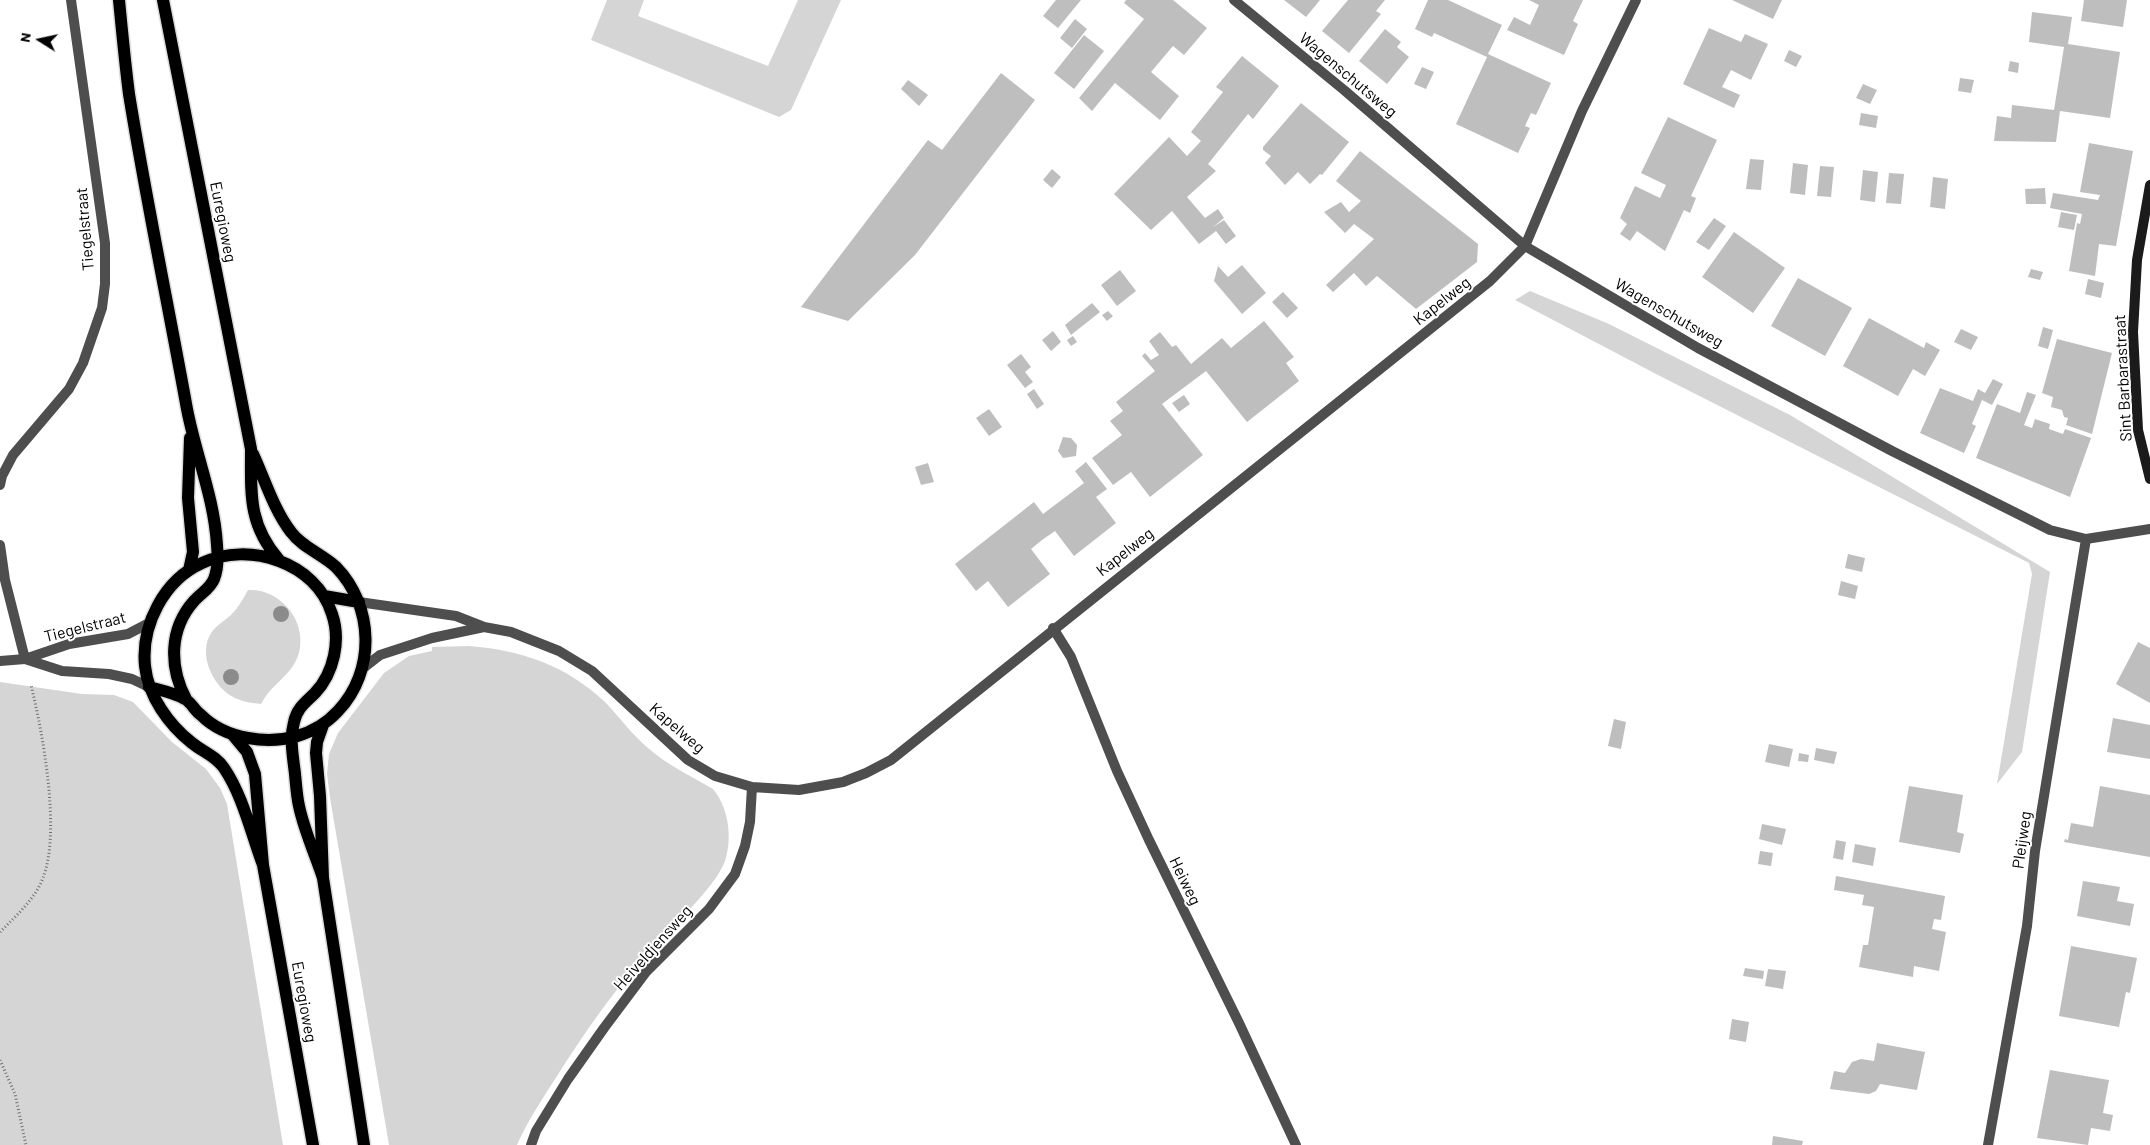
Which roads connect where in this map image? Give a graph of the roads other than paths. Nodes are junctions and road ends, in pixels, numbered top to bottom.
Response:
1 (71, 0) edge
2 (118, 0) edge
3 (163, 0) edge
4 (1234, 0) edge
5 (1636, 0) edge
6 (2150, 185) edge
7 (1525, 246) junction
8 (190, 426) junction
9 (251, 449) junction
10 (2150, 479) edge
11 (0, 485) edge
12 (2150, 529) edge
13 (2086, 539) junction
14 (0, 545) edge
15 (218, 557) junction
16 (279, 560) junction
17 (189, 570) junction
18 (324, 596) junction
19 (358, 602) junction
20 (151, 622) junction
21 (484, 627) junction
22 (1053, 628) junction
23 (25, 659) junction
24 (0, 661) edge
25 (362, 669) junction
26 (149, 687) junction
27 (186, 699) junction
28 (323, 725) junction
29 (232, 734) junction
30 (291, 738) junction
31 (752, 787) junction
32 (263, 865) junction
33 (323, 878) junction
34 (313, 1145) edge
35 (364, 1145) edge
36 (531, 1145) edge
37 (1296, 1145) edge
38 (1988, 1145) edge

1 - 11 street, Tiegelstraat
2 - 8 main road
3 - 9 main road, Euregioweg
4 - 7 street, Wagenschutsweg
5 - 7 street, Kapelweg
6 - 10 street, Sint Barbarastraat
7 - 13 street, Wagenschutsweg
7 - 22 street, Kapelweg
8 - 15 main road
8 - 17 main road
9 - 16 main road, Euregioweg
9 - 19 main road, Euregioweg
12 - 13 street, Wagenschutsweg
13 - 38 street, Pleijweg
14 - 23 street
15 - 16 main road
15 - 17 main road
15 - 27 main road
16 - 18 main road
17 - 20 main road
18 - 19 main road
18 - 30 main road
19 - 21 street, Kapelweg
19 - 25 main road, Euregioweg
20 - 23 street, Tiegelstraat
20 - 26 main road
21 - 25 street, Kapelweg
21 - 31 street, Kapelweg
22 - 31 street, Kapelweg
22 - 37 street, Heiweg
23 - 24 street
23 - 26 street, Tiegelstraat
25 - 28 main road
26 - 27 main road
26 - 32 main road, Euregioweg
27 - 29 main road
28 - 30 main road
28 - 33 main road
29 - 30 main road
29 - 32 main road, Euregioweg
30 - 33 main road
31 - 36 street, Heiveldjensweg
32 - 34 main road, Euregioweg
33 - 35 main road

